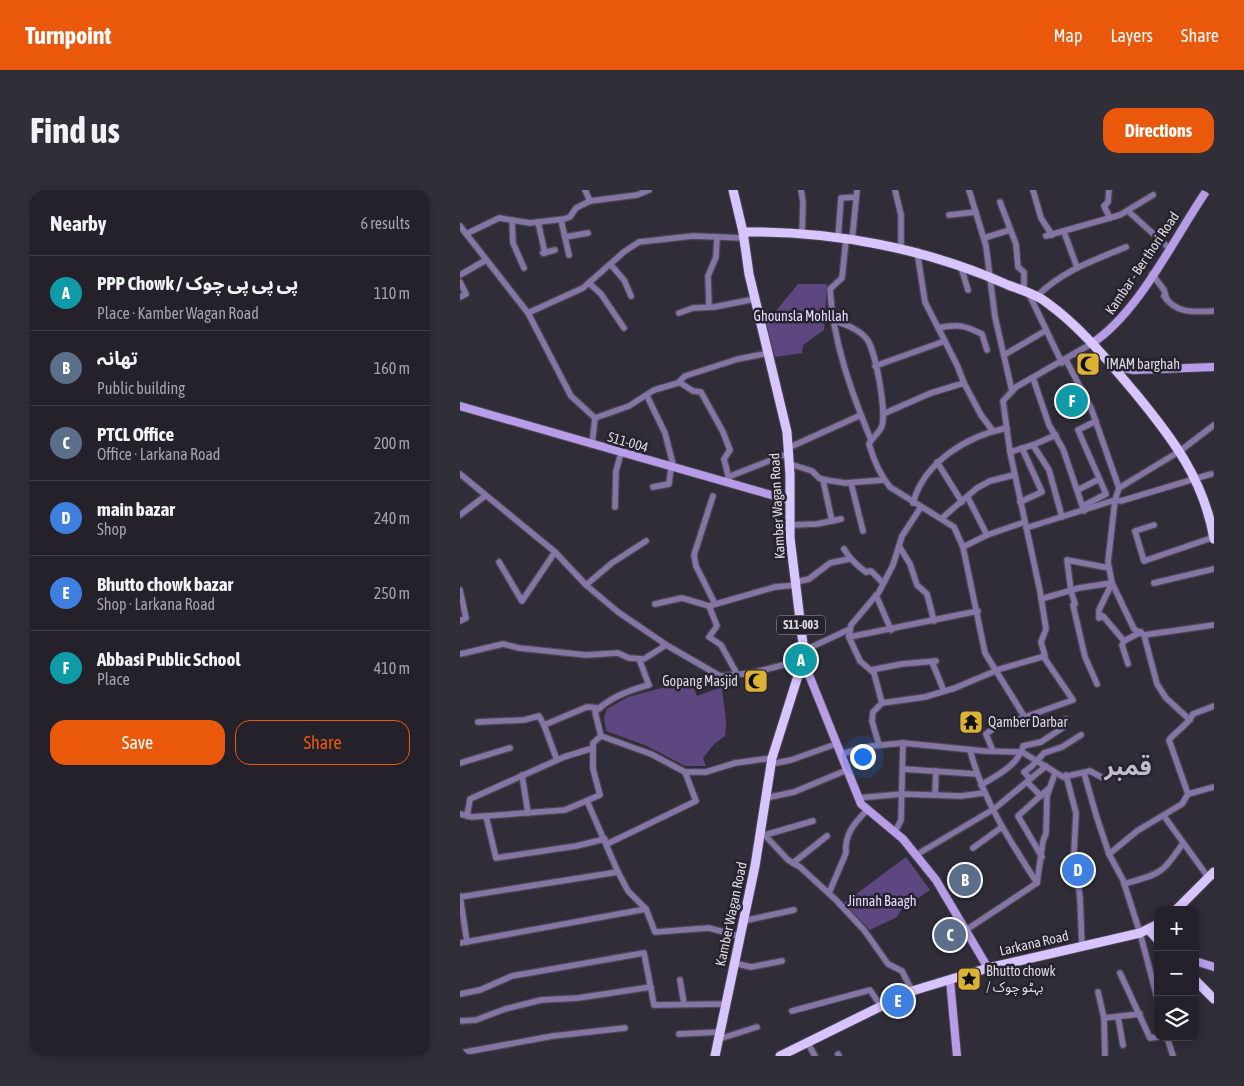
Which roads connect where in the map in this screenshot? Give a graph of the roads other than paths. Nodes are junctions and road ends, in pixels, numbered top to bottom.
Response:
1 (585, 190) edge
2 (649, 190) edge
3 (733, 190) edge
4 (801, 190) edge
5 (856, 190) edge
6 (895, 190) edge
7 (968, 190) edge
8 (1033, 190) edge
9 (1109, 190) edge
10 (1207, 190) edge
11 (1153, 195) dead end
12 (856, 197) junction
13 (590, 201) junction
14 (1000, 202) dead end
15 (1128, 211) junction
16 (976, 212) junction
17 (949, 216) dead end
18 (1110, 218) junction
19 (512, 220) junction
20 (561, 220) junction
21 (538, 222) junction
22 (460, 226) edge
23 (1010, 230) junction
24 (1064, 232) junction
25 (466, 234) junction
26 (588, 234) dead end
27 (743, 235) junction
28 (802, 235) junction
29 (565, 237) junction
30 (717, 238) junction
31 (984, 238) junction
32 (846, 240) junction
33 (1126, 247) dead end
34 (1169, 248) junction
35 (901, 249) junction
36 (555, 250) dead end
37 (917, 251) junction
38 (569, 255) dead end
39 (486, 260) junction
40 (611, 265) junction
41 (961, 267) junction
42 (1078, 267) junction
43 (524, 268) dead end
44 (1152, 274) junction
45 (460, 275) edge
46 (990, 276) junction
47 (460, 282) edge
48 (588, 283) junction
49 (968, 290) dead end
50 (1030, 294) junction
51 (631, 296) dead end
52 (460, 297) edge
53 (755, 299) junction
54 (708, 307) junction
55 (1214, 310) edge
56 (528, 313) junction
57 (679, 314) dead end
58 (832, 320) junction
59 (624, 328) dead end
60 (938, 328) junction
61 (1045, 331) junction
62 (945, 341) junction
63 (1091, 344) junction
64 (987, 350) dead end
65 (769, 353) junction
66 (1004, 355) junction
67 (1064, 361) junction
68 (875, 366) junction
69 (1114, 367) junction
70 (1214, 367) edge
71 (1033, 378) junction
72 (679, 382) junction
73 (964, 383) junction
74 (1012, 391) junction
75 (646, 396) junction
76 (460, 406) edge
77 (883, 414) junction
78 (861, 416) junction
79 (595, 418) junction
80 (1096, 421) junction
81 (1214, 425) edge
82 (1007, 428) junction
83 (993, 431) junction
84 (1056, 435) junction
85 (871, 440) junction
86 (592, 445) junction
87 (1034, 445) junction
88 (1022, 448) junction
89 (789, 451) junction
90 (1180, 451) junction
91 (1010, 452) junction
92 (621, 453) junction
93 (937, 462) junction
94 (790, 464) junction
95 (672, 468) junction
96 (460, 474) edge
97 (1211, 474) dead end
98 (1014, 475) junction
99 (1195, 478) junction
100 (1100, 479) junction
101 (729, 480) junction
102 (823, 480) junction
103 (884, 480) junction
104 (851, 483) junction
105 (654, 487) dead end
106 (1119, 488) junction
107 (1078, 490) junction
108 (485, 496) junction
109 (712, 496) dead end
110 (968, 498) junction
111 (789, 500) junction
112 (1115, 500) junction
113 (962, 502) junction
114 (1020, 502) junction
115 (913, 503) junction
116 (615, 507) dead end
117 (921, 507) junction
118 (1084, 508) junction
119 (460, 515) edge
120 (942, 518) junction
121 (1062, 518) junction
122 (841, 519) dead end
123 (832, 521) junction
124 (1213, 522) edge
125 (790, 525) junction
126 (1025, 525) junction
127 (1154, 525) dead end
128 (863, 532) dead end
129 (987, 535) junction
130 (1214, 538) edge
131 (646, 541) dead end
132 (899, 546) junction
133 (963, 547) junction
134 (844, 549) dead end
135 (555, 552) junction
136 (849, 559) junction
137 (498, 562) dead end
138 (1109, 568) junction
139 (1214, 569) edge
140 (883, 583) junction
141 (1112, 583) junction
142 (1154, 583) dead end
143 (796, 584) junction
144 (586, 585) junction
145 (460, 590) edge
146 (1070, 591) junction
147 (876, 595) junction
148 (1041, 600) junction
149 (655, 604) dead end
150 (712, 605) junction
151 (978, 611) junction
152 (934, 620) junction
153 (460, 621) edge
154 (1214, 625) edge
155 (850, 629) junction
156 (891, 630) junction
157 (1142, 633) junction
158 (849, 637) junction
159 (1124, 641) junction
160 (666, 645) junction
161 (460, 654) edge
162 (803, 655) junction
163 (1043, 656) junction
164 (639, 659) junction
165 (1128, 664) dead end
166 (871, 670) junction
167 (996, 671) junction
168 (737, 674) junction
169 (1097, 684) dead end
170 (944, 691) junction
171 (882, 703) junction
172 (1214, 706) edge
173 (600, 708) junction
174 (1024, 716) junction
175 (1066, 720) dead end
176 (1190, 720) junction
177 (478, 722) dead end
178 (544, 725) junction
179 (1081, 735) dead end
180 (601, 736) junction
181 (1041, 742) junction
182 (903, 743) junction
183 (836, 744) junction
184 (879, 745) junction
185 (510, 748) dead end
186 (593, 748) junction
187 (970, 750) junction
188 (993, 751) junction
189 (1022, 752) junction
190 (1044, 753) junction
191 (841, 754) junction
192 (557, 760) junction
193 (772, 761) junction
194 (1037, 761) junction
195 (460, 763) edge
196 (1046, 766) junction
197 (902, 768) junction
198 (847, 770) junction
199 (936, 771) junction
200 (685, 772) junction
201 (1055, 773) junction
202 (1084, 773) junction
203 (976, 774) junction
204 (522, 775) junction
205 (1066, 775) junction
206 (1101, 777) dead end
207 (1028, 781) junction
208 (980, 785) junction
209 (1050, 788) junction
210 (1214, 788) edge
211 (984, 793) junction
212 (902, 794) junction
213 (1188, 794) junction
214 (935, 795) junction
215 (1040, 796) junction
216 (766, 798) junction
217 (858, 798) junction
218 (587, 801) junction
219 (868, 809) junction
220 (992, 809) junction
221 (528, 813) junction
222 (460, 814) edge
223 (467, 816) junction
224 (486, 816) junction
225 (1164, 816) junction
226 (813, 820) dead end
227 (1002, 827) junction
228 (896, 832) junction
229 (763, 833) junction
230 (827, 836) dead end
231 (606, 841) junction
232 (1183, 844) junction
233 (973, 848) dead end
234 (1109, 854) junction
235 (916, 855) junction
236 (1042, 856) junction
237 (793, 863) junction
238 (618, 872) junction
239 (1211, 874) edge
240 (1037, 883) junction
241 (1124, 884) junction
242 (829, 893) junction
243 (460, 896) edge
244 (1180, 906) edge
245 (646, 910) junction
246 (794, 910) dead end
247 (743, 921) junction
248 (1154, 926) edge
249 (966, 930) junction
250 (1145, 932) junction
251 (739, 936) junction
252 (1154, 938) edge
253 (463, 943) edge
254 (1082, 946) junction
255 (782, 961) dead end
256 (1199, 962) edge
257 (734, 963) junction
258 (1214, 967) edge
259 (988, 968) junction
260 (1120, 974) dead end
261 (680, 980) dead end
262 (950, 980) junction
263 (1199, 984) edge
264 (651, 987) junction
265 (926, 987) junction
266 (912, 991) junction
267 (1098, 992) dead end
268 (460, 994) edge
269 (1157, 996) edge
270 (1214, 999) edge
271 (684, 1004) junction
272 (726, 1004) junction
273 (880, 1006) junction
274 (792, 1012) dead end
275 (1140, 1014) junction
276 (1118, 1017) junction
277 (1104, 1018) junction
278 (460, 1021) edge
279 (757, 1027) dead end
280 (625, 1028) dead end
281 (679, 1034) dead end
282 (720, 1035) junction
283 (1154, 1038) edge
284 (1168, 1041) edge
285 (1123, 1045) dead end
286 (810, 1047) junction
287 (460, 1053) edge
288 (715, 1056) edge
289 (780, 1056) edge
290 (792, 1056) edge
291 (815, 1056) edge
292 (957, 1056) edge
293 (1105, 1056) edge
294 (1173, 1056) edge

1 - 13 street
2 - 13 street
3 - 27 main road, Kamber Wagan Road / S11-003
4 - 28 street
5 - 12 street
6 - 35 street
7 - 16 street
8 - 24 street
9 - 18 street
10 - 34 street, Kambar - Ber thori Road
11 - 15 street
12 - 32 street
12 - 32 street
13 - 20 street
14 - 23 street
15 - 18 street
15 - 34 street
16 - 17 street
16 - 31 street
18 - 24 street
19 - 21 street
19 - 25 street
19 - 43 street
20 - 21 street
20 - 29 street
21 - 36 street
22 - 25 street
23 - 31 street
23 - 50 street
24 - 42 street
25 - 39 street
26 - 29 street
27 - 28 main road
27 - 30 street
27 - 53 main road, Kamber Wagan Road / S11-003
28 - 32 main road
29 - 38 street
30 - 40 street
30 - 54 street
31 - 46 street
32 - 35 main road
32 - 58 street
33 - 42 street
34 - 44 street, Kambar - Ber thori Road
35 - 37 main road
37 - 41 main road
37 - 60 street
39 - 45 street
39 - 56 street
40 - 48 street
40 - 51 street
41 - 46 main road
41 - 49 street
42 - 50 street
44 - 55 street
44 - 63 street, Kambar - Ber thori Road
46 - 50 main road
46 - 66 street
47 - 52 street
48 - 56 street
48 - 59 street
50 - 61 street
50 - 63 main road
53 - 54 street
53 - 65 main road, Kamber Wagan Road / S11-003
54 - 57 street
56 - 79 street
58 - 68 street
58 - 78 street
60 - 62 street
60 - 64 street
61 - 66 street
61 - 67 street
62 - 68 street
62 - 73 street
63 - 67 street
63 - 69 main road
65 - 72 street
65 - 89 main road, Kamber Wagan Road / S11-003
66 - 74 street
67 - 71 street
67 - 80 street
68 - 77 street
69 - 70 street
69 - 90 main road
71 - 74 street
71 - 84 street
72 - 75 street
72 - 101 street
73 - 77 street
73 - 83 street
74 - 82 street
75 - 79 street
75 - 95 street
76 - 86 street, S11-004
77 - 85 street
78 - 85 street
78 - 89 street
79 - 86 street
80 - 100 street
80 - 106 street
81 - 90 street
82 - 83 street
82 - 91 street
83 - 93 street
84 - 87 street
84 - 107 street
85 - 103 street
86 - 92 street, S11-004
87 - 88 street
87 - 121 street
88 - 91 street
88 - 114 street
89 - 94 main road, Kamber Wagan Road / S11-003
89 - 101 street
90 - 99 main road
90 - 106 street
91 - 98 street
92 - 95 street, S11-004
92 - 116 street
93 - 113 street
93 - 115 street
94 - 102 street
94 - 111 main road, Kamber Wagan Road / S11-003
95 - 101 street, S11-004
95 - 105 street
96 - 108 street
97 - 99 street
98 - 110 street
98 - 114 street
99 - 112 street
99 - 124 main road
100 - 107 street
100 - 118 street
101 - 111 street, S11-004
102 - 104 street
102 - 123 street
103 - 104 street
103 - 115 street
104 - 128 street
106 - 112 street
107 - 118 street
108 - 119 street
108 - 135 street
109 - 150 street
110 - 113 street
110 - 129 street
111 - 125 main road, Kamber Wagan Road / S11-003
112 - 118 street
112 - 138 street
113 - 120 street
114 - 126 street
115 - 117 street
117 - 120 street
117 - 132 street
118 - 121 street
120 - 133 street
121 - 126 street
122 - 123 street
123 - 125 street
124 - 130 main road
125 - 143 main road, Kamber Wagan Road / S11-003
126 - 129 street
126 - 148 street
127 - 130 street
129 - 133 street
131 - 144 street
132 - 140 street
132 - 152 street
133 - 151 street
134 - 136 street
135 - 137 street
135 - 144 street
136 - 140 street
136 - 143 street
138 - 141 street
138 - 146 street
139 - 142 street
140 - 147 street
141 - 146 street
141 - 157 street
141 - 159 street
143 - 150 street
143 - 162 main road, Kamber Wagan Road / S11-003
144 - 160 street
145 - 153 street
146 - 148 street
146 - 169 street
147 - 155 street
147 - 156 street
148 - 163 street
149 - 150 street
150 - 168 street
151 - 152 street
151 - 167 street
152 - 156 street
154 - 157 street
155 - 158 street
155 - 162 street
156 - 158 street
157 - 159 street
157 - 176 street
158 - 166 street
159 - 165 street
160 - 164 street
160 - 168 street
161 - 164 street
162 - 168 street
162 - 183 street
162 - 193 main road, Kamber Wagan Road / S11-003
163 - 167 street
163 - 174 street
164 - 173 street
166 - 170 street
166 - 171 street
167 - 170 street
167 - 174 street
170 - 171 street
171 - 184 street
172 - 176 street
173 - 178 street
173 - 180 street
174 - 188 street
175 - 181 street
176 - 213 street
177 - 178 street
178 - 192 street
179 - 190 street
180 - 186 street
180 - 200 street
181 - 189 street
181 - 190 street
182 - 184 street
182 - 187 street
182 - 197 street
183 - 191 street
183 - 193 street
184 - 191 street
185 - 195 street
186 - 192 street
186 - 218 street
187 - 188 street
187 - 203 street
188 - 189 street
189 - 194 street
189 - 208 street
190 - 194 street
191 - 198 street
192 - 204 street
193 - 200 street
193 - 216 main road, Kamber Wagan Road / S11-003
194 - 196 street
194 - 207 street
196 - 201 street
196 - 207 street
197 - 199 street
197 - 212 street
198 - 216 street
198 - 217 street
199 - 203 street
199 - 214 street
200 - 231 street
201 - 205 street
201 - 209 street
202 - 205 street
202 - 206 street
202 - 234 street
203 - 208 street
204 - 221 street
204 - 223 street
205 - 254 street
207 - 215 street
207 - 220 street
208 - 211 street
209 - 215 street
209 - 236 street
210 - 213 street
211 - 214 street
211 - 220 street
212 - 214 street
212 - 217 street
212 - 228 street
213 - 225 street
215 - 236 street
216 - 229 main road, Kamber Wagan Road / S11-003
217 - 219 street
218 - 221 street
218 - 231 street
219 - 228 street
219 - 242 street
220 - 227 street
220 - 235 street
221 - 224 street
222 - 223 street
223 - 224 street
224 - 231 street
225 - 232 street
225 - 234 street
226 - 229 street
227 - 233 street
227 - 240 street
228 - 235 street
229 - 237 street
229 - 247 main road, Kamber Wagan Road / S11-003
230 - 237 street
231 - 238 street
232 - 239 street
232 - 241 street
234 - 241 street
235 - 249 street
236 - 240 street
237 - 242 street
238 - 243 street
238 - 245 street
239 - 244 main road
240 - 249 street
241 - 250 street
242 - 266 street
243 - 253 street
245 - 251 street
245 - 253 street
246 - 247 street
247 - 251 main road, Kamber Wagan Road / S11-003
248 - 250 main road
249 - 259 street
250 - 252 main road
250 - 254 main road, Larkana Road
250 - 269 street
251 - 257 main road, Kamber Wagan Road / S11-003
254 - 259 main road, Larkana Road
255 - 257 street
256 - 258 street
257 - 272 main road, Kamber Wagan Road / S11-003
259 - 262 main road, Larkana Road
260 - 275 street
261 - 271 street
262 - 265 main road, Larkana Road
262 - 292 street
263 - 270 main road
264 - 268 street
264 - 271 street
264 - 278 street
265 - 266 main road, Larkana Road
265 - 286 main road, Larkana Road
266 - 273 main road, Larkana Road
267 - 277 street
271 - 272 street
272 - 282 main road, Kamber Wagan Road / S11-003
273 - 274 street
273 - 289 main road, Larkana Road
275 - 276 street
275 - 283 street
276 - 277 street
276 - 285 street
277 - 293 street
279 - 282 street
280 - 287 street
281 - 282 street
282 - 288 main road, Kamber Wagan Road / S11-003
284 - 294 street
286 - 290 main road, Larkana Road
286 - 291 street

